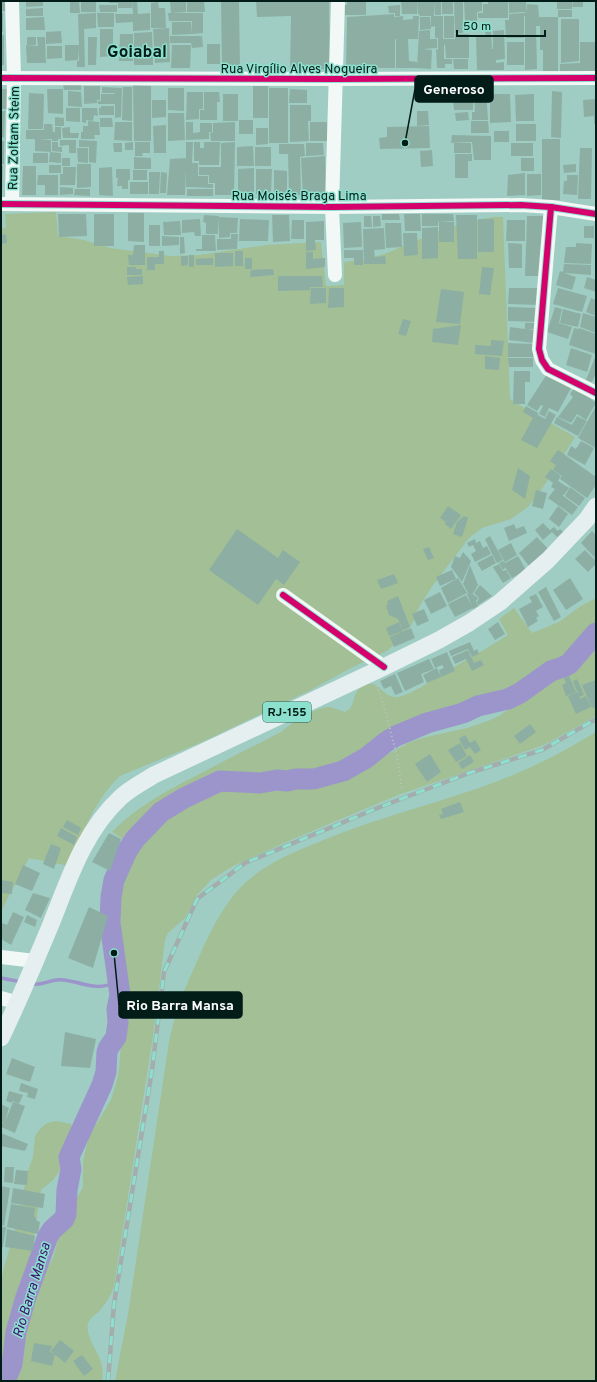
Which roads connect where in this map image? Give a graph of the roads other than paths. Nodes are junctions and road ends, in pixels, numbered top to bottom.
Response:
1 (12, 1) edge
2 (338, 1) edge
3 (7, 78) edge
4 (596, 78) edge
5 (335, 79) junction
6 (7, 204) edge
7 (332, 207) junction
8 (551, 207) junction
9 (596, 214) edge
10 (335, 275) dead end
11 (596, 393) edge
12 (596, 506) edge
13 (283, 595) dead end
14 (378, 669) junction
15 (1, 957) edge
16 (35, 963) junction
17 (1, 998) edge
18 (20, 999) junction
19 (1, 1038) edge

1 - 3 street, Rua Zoltam Steim
2 - 5 street
3 - 5 street, Rua Virgílio Alves Nogueira
3 - 6 street, Rua Zoltam Steim
4 - 5 street, Rua Virgílio Alves Nogueira
5 - 7 street
6 - 7 street, Rua Moisés Braga Lima
7 - 8 street, Rua Moisés Braga Lima
7 - 10 street
8 - 9 street, Rua Moisés Braga Lima
8 - 11 street
12 - 14 main road, RJ-155
13 - 14 street
14 - 16 main road, RJ-155
15 - 16 street
16 - 18 main road, RJ-155
17 - 18 street
18 - 19 main road, RJ-155

